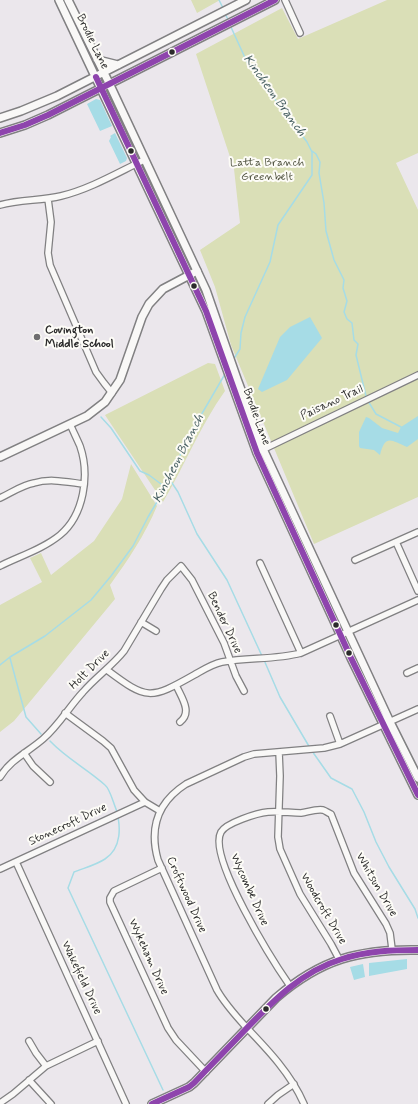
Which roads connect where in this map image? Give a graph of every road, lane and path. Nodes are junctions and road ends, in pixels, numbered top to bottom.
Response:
1 (59, 0) edge
2 (68, 0) edge
3 (246, 0) edge
4 (275, 0) edge
5 (284, 0) edge
6 (300, 33) dead end
7 (176, 35) junction
8 (182, 47) junction
9 (97, 58) junction
10 (118, 65) junction
11 (104, 73) junction
12 (96, 77) junction
13 (109, 83) junction
14 (101, 87) junction
15 (0, 118) edge
16 (0, 133) edge
17 (144, 160) junction
18 (137, 164) junction
19 (48, 199) junction
20 (0, 205) edge
21 (197, 271) junction
22 (189, 275) junction
23 (418, 375) edge
24 (235, 381) junction
25 (112, 393) junction
26 (70, 424) junction
27 (260, 451) junction
28 (0, 457) edge
29 (83, 484) junction
30 (0, 498) edge
31 (418, 532) edge
32 (396, 542) junction
33 (355, 560) dead end
34 (260, 563) dead end
35 (0, 566) edge
36 (181, 566) joint
37 (418, 591) edge
38 (418, 600) edge
39 (141, 622) junction
40 (156, 631) dead end
41 (348, 632) junction
42 (341, 635) junction
43 (301, 653) junction
44 (230, 661) junction
45 (418, 668) edge
46 (107, 670) junction
47 (407, 673) dead end
48 (176, 685) junction
49 (244, 691) dead end
50 (418, 709) edge
51 (65, 713) junction
52 (330, 716) dead end
53 (180, 722) dead end
54 (386, 723) junction
55 (340, 744) junction
56 (279, 752) junction
57 (24, 753) junction
58 (0, 778) edge
59 (418, 778) edge
60 (50, 782) dead end
61 (418, 793) edge
62 (145, 802) junction
63 (160, 811) junction
64 (279, 812) junction
65 (16, 862) junction
66 (162, 868) junction
67 (0, 869) edge
68 (392, 949) junction
69 (418, 950) edge
70 (339, 959) junction
71 (290, 986) junction
72 (247, 1028) junction
73 (29, 1041) dead end
74 (98, 1041) junction
75 (46, 1066) junction
76 (206, 1072) junction
77 (30, 1080) junction
78 (294, 1084) junction
79 (0, 1104) edge
80 (51, 1104) edge
81 (126, 1104) edge
82 (152, 1104) edge
83 (268, 1104) edge
84 (304, 1104) edge

1 - 12 main road, Brodie Lane
2 - 9 main road, Brodie Lane
3 - 7 main road
4 - 8 main road
5 - 6 street
7 - 8 main road
7 - 10 main road
8 - 13 main road
9 - 10 main road
9 - 11 main road, Brodie Lane
10 - 11 main road
11 - 12 main road
11 - 13 main road, Brodie Lane
12 - 14 main road, Brodie Lane
12 - 15 main road
13 - 14 main road
13 - 17 main road, Brodie Lane
14 - 16 main road
14 - 18 main road, Brodie Lane
17 - 18 street
17 - 21 main road, Brodie Lane
18 - 19 street
18 - 22 main road, Brodie Lane
19 - 20 street
19 - 25 street
21 - 22 main road
21 - 24 main road, Brodie Lane
22 - 24 main road, Brodie Lane
22 - 25 main road
23 - 27 street, Paisano Trail
24 - 27 main road, Brodie Lane
25 - 26 main road
26 - 28 main road
26 - 29 street
27 - 41 main road, Brodie Lane
27 - 42 main road, Brodie Lane
29 - 30 street
29 - 35 street
31 - 32 street
32 - 33 street
32 - 37 street
34 - 43 street
36 - 39 street, Holt Drive
36 - 44 street, Bender Drive
38 - 41 street
39 - 40 street
39 - 46 street, Holt Drive
41 - 42 street
41 - 54 main road, Brodie Lane
42 - 43 street
42 - 54 main road, Brodie Lane
43 - 44 street
44 - 48 street
44 - 49 street, Bender Drive
45 - 47 street
46 - 48 street
46 - 51 street, Holt Drive
48 - 53 street
50 - 54 street, Croftwood Drive
51 - 57 street, Holt Drive
51 - 62 street
52 - 55 street
54 - 55 street, Croftwood Drive
54 - 59 main road, Brodie Lane
54 - 61 main road, Brodie Lane
55 - 56 street, Croftwood Drive
56 - 63 street, Croftwood Drive
56 - 64 street, Woodcroft Drive
57 - 58 street, Holt Drive
57 - 60 street
62 - 63 street
62 - 65 street, Stonecroft Drive
63 - 66 street, Croftwood Drive
64 - 68 street, Whitsun Drive
64 - 70 street, Woodcroft Drive
64 - 71 street, Wycombe Drive
65 - 67 street, Stonecroft Drive
65 - 74 street, Wakefield Drive
66 - 72 street, Croftwood Drive
66 - 76 street, Wykeham Drive
68 - 69 main road
68 - 70 main road
70 - 71 main road
71 - 72 main road
72 - 76 main road
72 - 78 street, Croftwood Drive
73 - 75 street
74 - 75 street
74 - 81 street, Wakefield Drive
75 - 77 street
76 - 82 main road
77 - 79 street
77 - 80 street
78 - 83 street
78 - 84 street, Croftwood Drive

